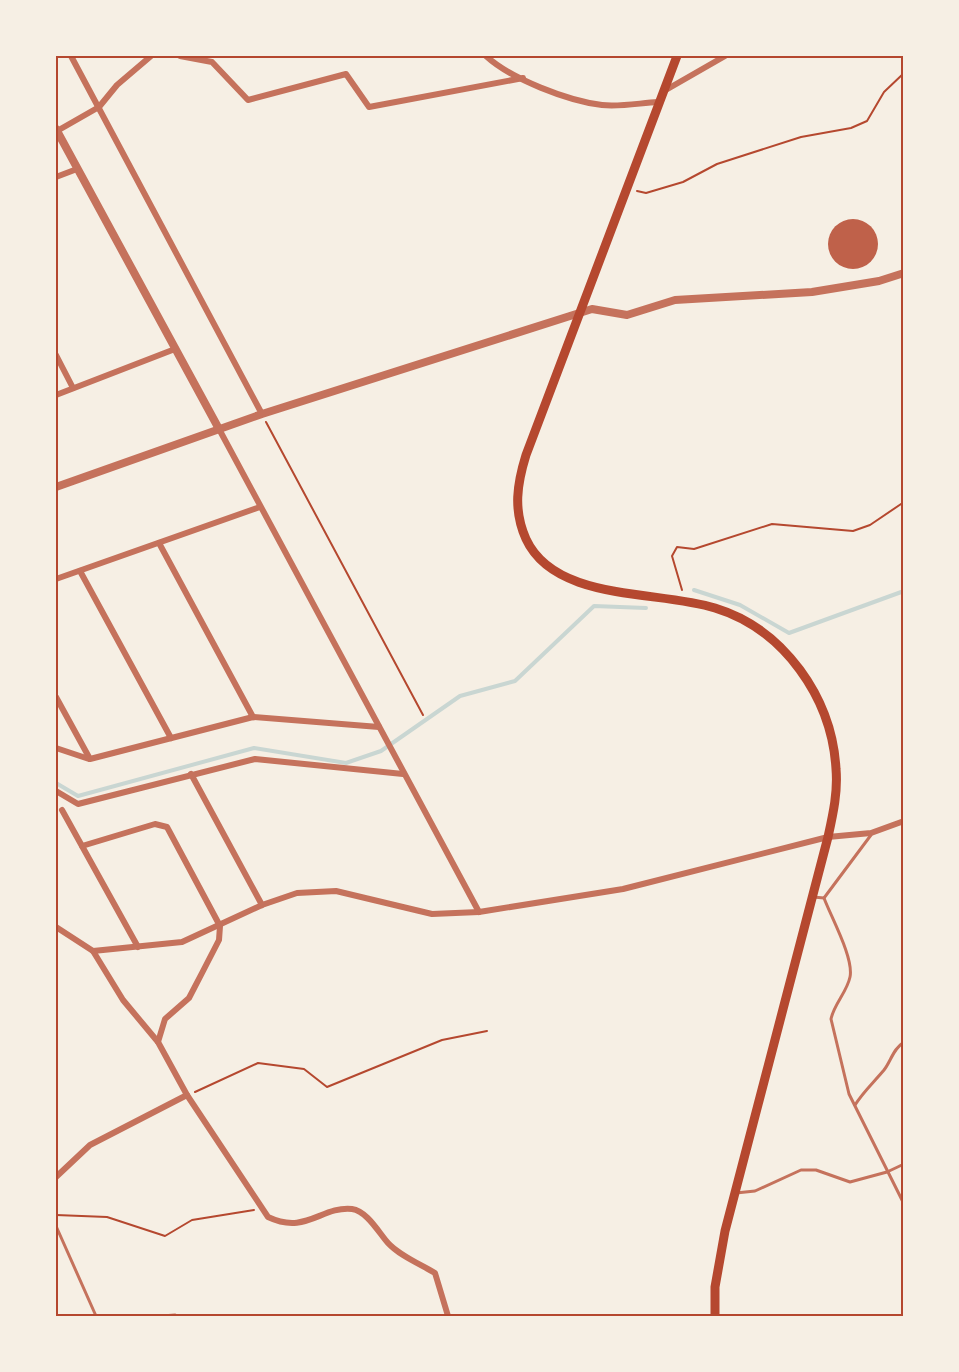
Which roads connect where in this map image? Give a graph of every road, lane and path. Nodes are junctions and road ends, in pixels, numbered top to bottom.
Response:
1 (71, 56) edge
2 (151, 56) edge
3 (180, 56) edge
4 (486, 56) edge
5 (677, 56) edge
6 (725, 56) edge
7 (903, 73) edge
8 (522, 78) junction
9 (663, 92) junction
10 (658, 102) junction
11 (99, 107) junction
12 (56, 130) edge
13 (77, 168) junction
14 (56, 177) edge
15 (626, 187) junction
16 (903, 273) edge
17 (577, 315) junction
18 (176, 349) junction
19 (56, 355) edge
20 (73, 388) junction
21 (56, 395) edge
22 (262, 414) junction
23 (219, 429) junction
24 (56, 487) edge
25 (903, 502) edge
26 (260, 507) junction
27 (159, 543) junction
28 (80, 571) junction
29 (56, 579) edge
30 (686, 602) junction
31 (56, 697) edge
32 (423, 715) dead end
33 (253, 717) junction
34 (379, 727) junction
35 (171, 738) junction
36 (56, 748) edge
37 (90, 759) junction
38 (191, 774) junction
39 (403, 774) junction
40 (56, 791) edge
41 (62, 810) dead end
42 (903, 821) edge
43 (874, 831) junction
44 (828, 837) junction
45 (82, 846) junction
46 (812, 897) junction
47 (824, 898) junction
48 (262, 905) junction
49 (479, 912) junction
50 (220, 926) junction
51 (56, 927) edge
52 (138, 947) junction
53 (93, 951) junction
54 (487, 1031) dead end
55 (158, 1042) junction
56 (903, 1042) edge
57 (187, 1095) junction
58 (855, 1105) junction
59 (903, 1164) edge
60 (886, 1173) junction
61 (56, 1177) edge
62 (735, 1193) junction
63 (903, 1204) edge
64 (263, 1209) junction
65 (56, 1215) edge
66 (56, 1226) edge
67 (175, 1315) edge
68 (96, 1317) edge
69 (162, 1317) edge
70 (448, 1317) edge
71 (715, 1317) edge

1 - 11 street
2 - 11 street
3 - 8 street
4 - 8 street
5 - 9 main road
6 - 9 street
7 - 15 path
8 - 10 street
9 - 10 main road
10 - 15 main road
11 - 12 street
11 - 22 street
12 - 13 street
13 - 14 street
13 - 18 street
15 - 17 main road
16 - 17 street
17 - 22 street
17 - 30 main road
18 - 20 street
18 - 23 street
19 - 20 street
20 - 21 street
22 - 23 street
22 - 32 path
23 - 24 street
23 - 26 street
25 - 30 path
26 - 27 street
26 - 34 street
27 - 28 street
27 - 33 street
28 - 29 street
28 - 35 street
30 - 44 main road
31 - 37 street
33 - 34 street
33 - 35 street
34 - 39 street
35 - 37 street
36 - 37 street
38 - 39 street
38 - 40 street
38 - 48 street
39 - 49 street
41 - 45 street
42 - 43 street
43 - 44 street
43 - 47 lane
44 - 46 main road
44 - 49 street
45 - 50 street
45 - 52 street
46 - 47 lane
46 - 62 main road
47 - 58 lane
48 - 49 street
48 - 50 street
50 - 52 street
50 - 55 street
51 - 53 street
52 - 53 street
53 - 55 street
54 - 57 path
55 - 57 street
56 - 58 lane
57 - 61 street
57 - 64 street
58 - 60 lane
59 - 60 lane
60 - 62 lane
60 - 63 lane
62 - 71 main road
64 - 65 path
64 - 70 street
66 - 68 lane
67 - 69 lane

